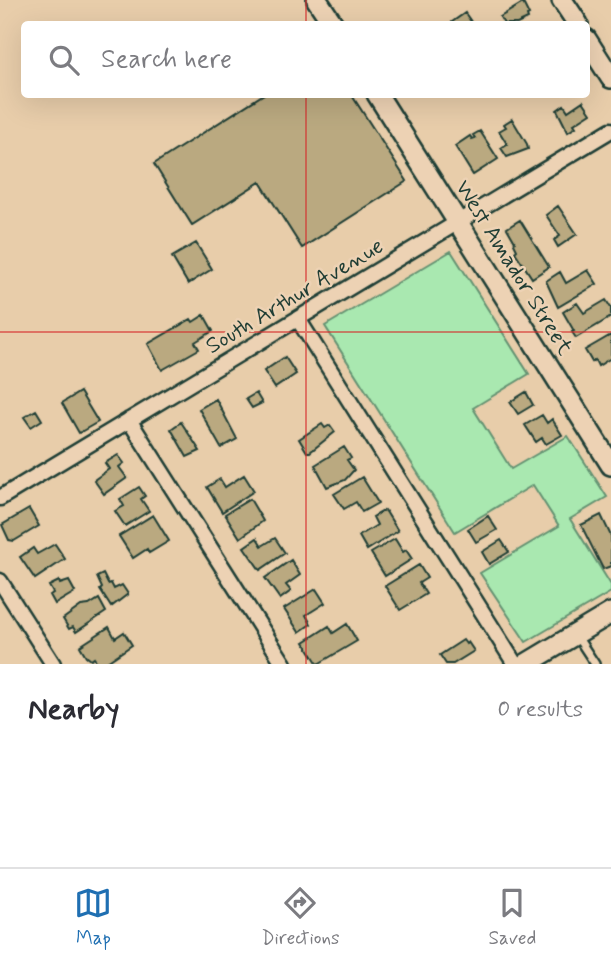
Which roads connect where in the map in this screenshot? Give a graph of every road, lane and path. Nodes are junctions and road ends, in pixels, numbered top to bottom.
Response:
1 (317, 0) edge
2 (562, 0) edge
3 (331, 21) edge
4 (576, 21) edge
5 (590, 45) edge
6 (611, 78) edge
7 (380, 98) edge
8 (611, 130) edge
9 (458, 222) junction
10 (298, 318) junction
11 (129, 420) junction
12 (611, 465) edge
13 (0, 498) edge
14 (0, 581) edge
15 (611, 613) edge
16 (576, 634) junction
17 (53, 664) edge
18 (284, 664) edge
19 (515, 664) edge
20 (526, 664) edge
21 (595, 664) edge

1 - 3 main road
2 - 4 main road
5 - 6 main road
7 - 9 main road, West Amador Street
8 - 9 street, South Arthur Avenue
9 - 10 street, South Arthur Avenue
9 - 12 main road, West Amador Street
10 - 11 street, South Arthur Avenue
10 - 19 street
11 - 13 street, South Arthur Avenue
11 - 18 street
14 - 17 street
15 - 16 main road
16 - 20 main road
16 - 21 lane

